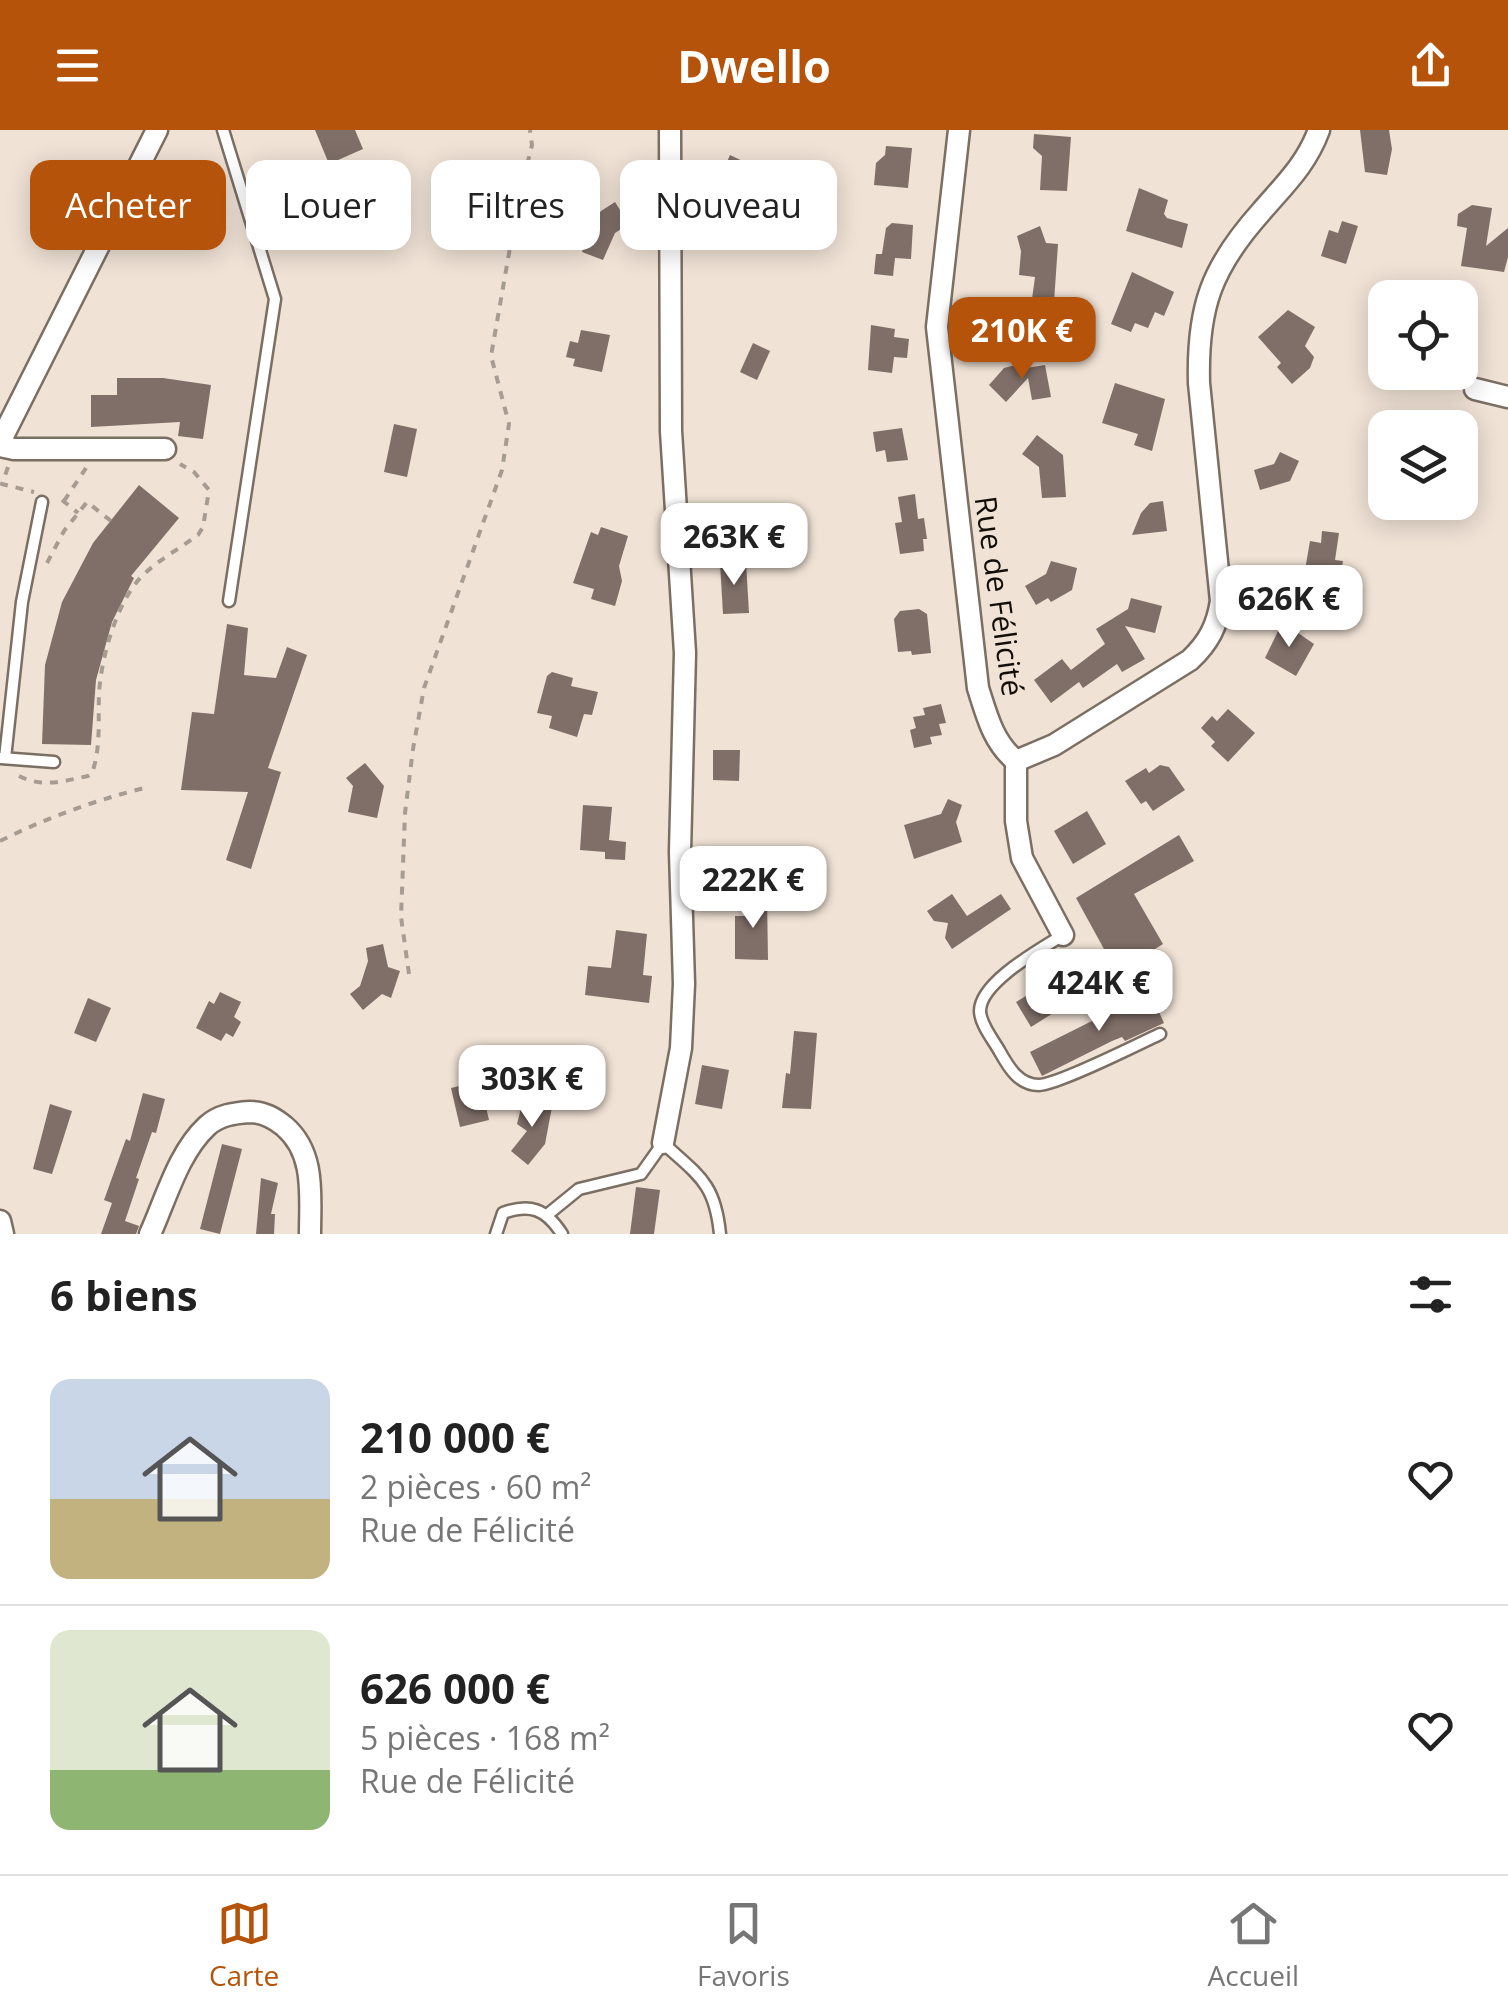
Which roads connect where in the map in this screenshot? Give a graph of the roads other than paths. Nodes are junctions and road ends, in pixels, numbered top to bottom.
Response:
1 (158, 130) edge
2 (223, 130) edge
3 (670, 130) edge
4 (959, 130) edge
5 (1319, 130) edge
6 (1478, 390) edge
7 (1508, 397) edge
8 (0, 444) edge
9 (170, 456) road end
10 (42, 502) dead end
11 (229, 601) dead end
12 (3, 758) edge
13 (1016, 761) junction
14 (54, 762) dead end
15 (1063, 935) joint
16 (1160, 1034) dead end
17 (663, 1143) junction
18 (548, 1215) junction
19 (0, 1221) edge
20 (4, 1234) edge
21 (150, 1234) edge
22 (310, 1234) edge
23 (496, 1234) edge
24 (562, 1234) edge
25 (720, 1234) edge

1 - 8 street
2 - 11 lane
3 - 17 street
4 - 13 street, Rue de Félicité
5 - 13 street
6 - 7 street
8 - 9 street
10 - 12 lane
12 - 14 lane
13 - 15 street
15 - 16 lane
17 - 18 lane
17 - 25 lane
18 - 23 lane
18 - 24 lane
19 - 20 street
21 - 22 street

